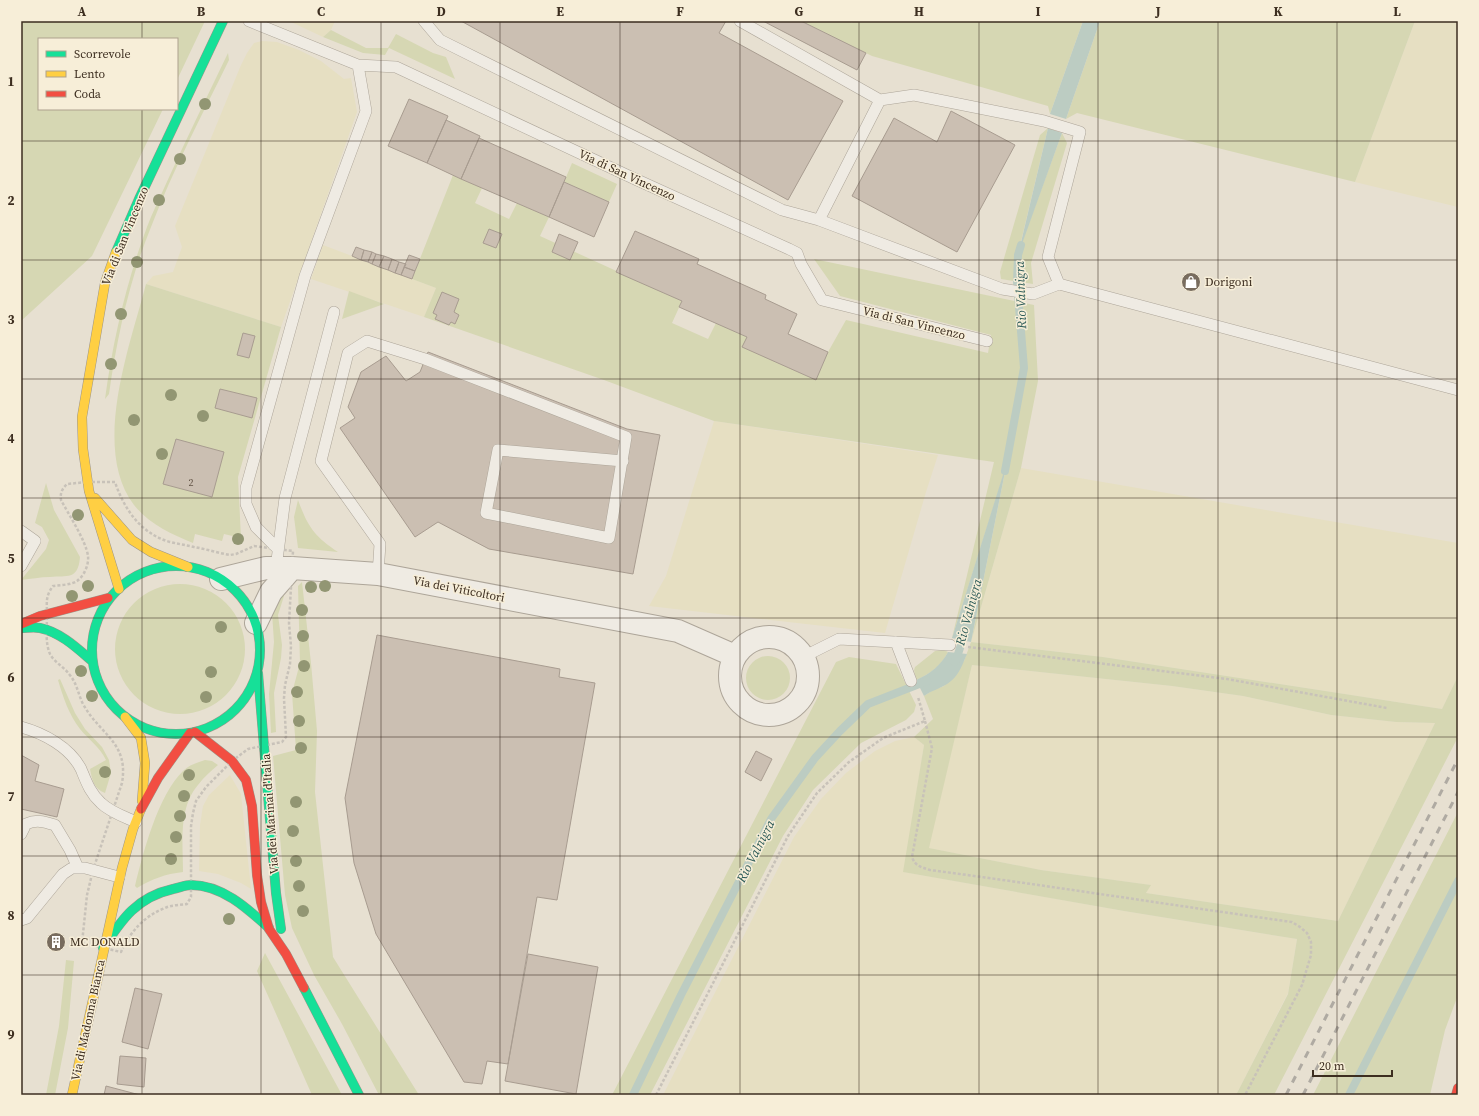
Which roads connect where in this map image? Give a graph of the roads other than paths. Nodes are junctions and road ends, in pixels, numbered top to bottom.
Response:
1 (223, 21) edge
2 (249, 21) edge
3 (424, 21) edge
4 (740, 21) edge
5 (358, 65) junction
6 (880, 100) junction
7 (820, 220) junction
8 (1058, 284) junction
9 (334, 312) dead end
10 (987, 341) dead end
11 (1458, 390) edge
12 (623, 461) junction
13 (89, 491) junction
14 (21, 531) edge
15 (21, 566) edge
16 (188, 567) junction
17 (284, 568) junction
18 (378, 574) junction
19 (221, 580) junction
20 (119, 589) junction
21 (108, 598) junction
22 (256, 623) junction
23 (21, 624) edge
24 (21, 628) edge
25 (896, 642) junction
26 (950, 645) dead end
27 (735, 656) junction
28 (803, 657) junction
29 (92, 661) junction
30 (258, 673) junction
31 (911, 681) dead end
32 (124, 717) junction
33 (21, 727) edge
34 (192, 733) junction
35 (142, 806) junction
36 (136, 822) junction
37 (21, 834) edge
38 (78, 868) junction
39 (120, 877) junction
40 (21, 920) edge
41 (269, 929) junction
42 (103, 948) junction
43 (286, 954) junction
44 (1458, 1088) edge
45 (72, 1095) edge
46 (359, 1095) edge
47 (1456, 1095) edge

1 - 13 main road, Via di San Vincenzo
2 - 5 lane, Via di San Vincenzo
3 - 7 lane
4 - 6 lane
5 - 10 lane, Via di San Vincenzo
5 - 17 lane
6 - 7 lane
6 - 8 lane
7 - 8 lane
8 - 11 lane
9 - 17 lane
12 - 12 lane
12 - 18 lane
13 - 16 main road
13 - 20 main road, Via di San Vincenzo
14 - 15 lane
16 - 19 main road
16 - 20 main road
17 - 18 street, Via dei Viticoltori
17 - 19 street, Via dei Viticoltori
17 - 22 street
18 - 27 street, Via dei Viticoltori
19 - 22 main road
20 - 21 main road
21 - 23 main road
21 - 29 main road
22 - 30 main road
24 - 29 main road
25 - 26 lane
25 - 28 lane
25 - 31 lane
27 - 28 street
27 - 28 street
29 - 32 main road
30 - 34 main road
30 - 43 main road, Via dei Marinai d'Italia
32 - 34 main road
32 - 35 main road, Via di Madonna Bianca
33 - 36 lane
34 - 35 main road, Via di Madonna Bianca
34 - 41 main road, Via dei Marinai d'Italia
35 - 36 main road, Via di Madonna Bianca
36 - 39 main road, Via di Madonna Bianca
37 - 38 lane
38 - 39 lane
38 - 40 lane
39 - 42 main road, Via di Madonna Bianca
41 - 42 main road
41 - 43 main road, Via dei Marinai d'Italia
42 - 45 main road, Via di Madonna Bianca
43 - 46 main road, Via dei Marinai d'Italia
44 - 47 main road

